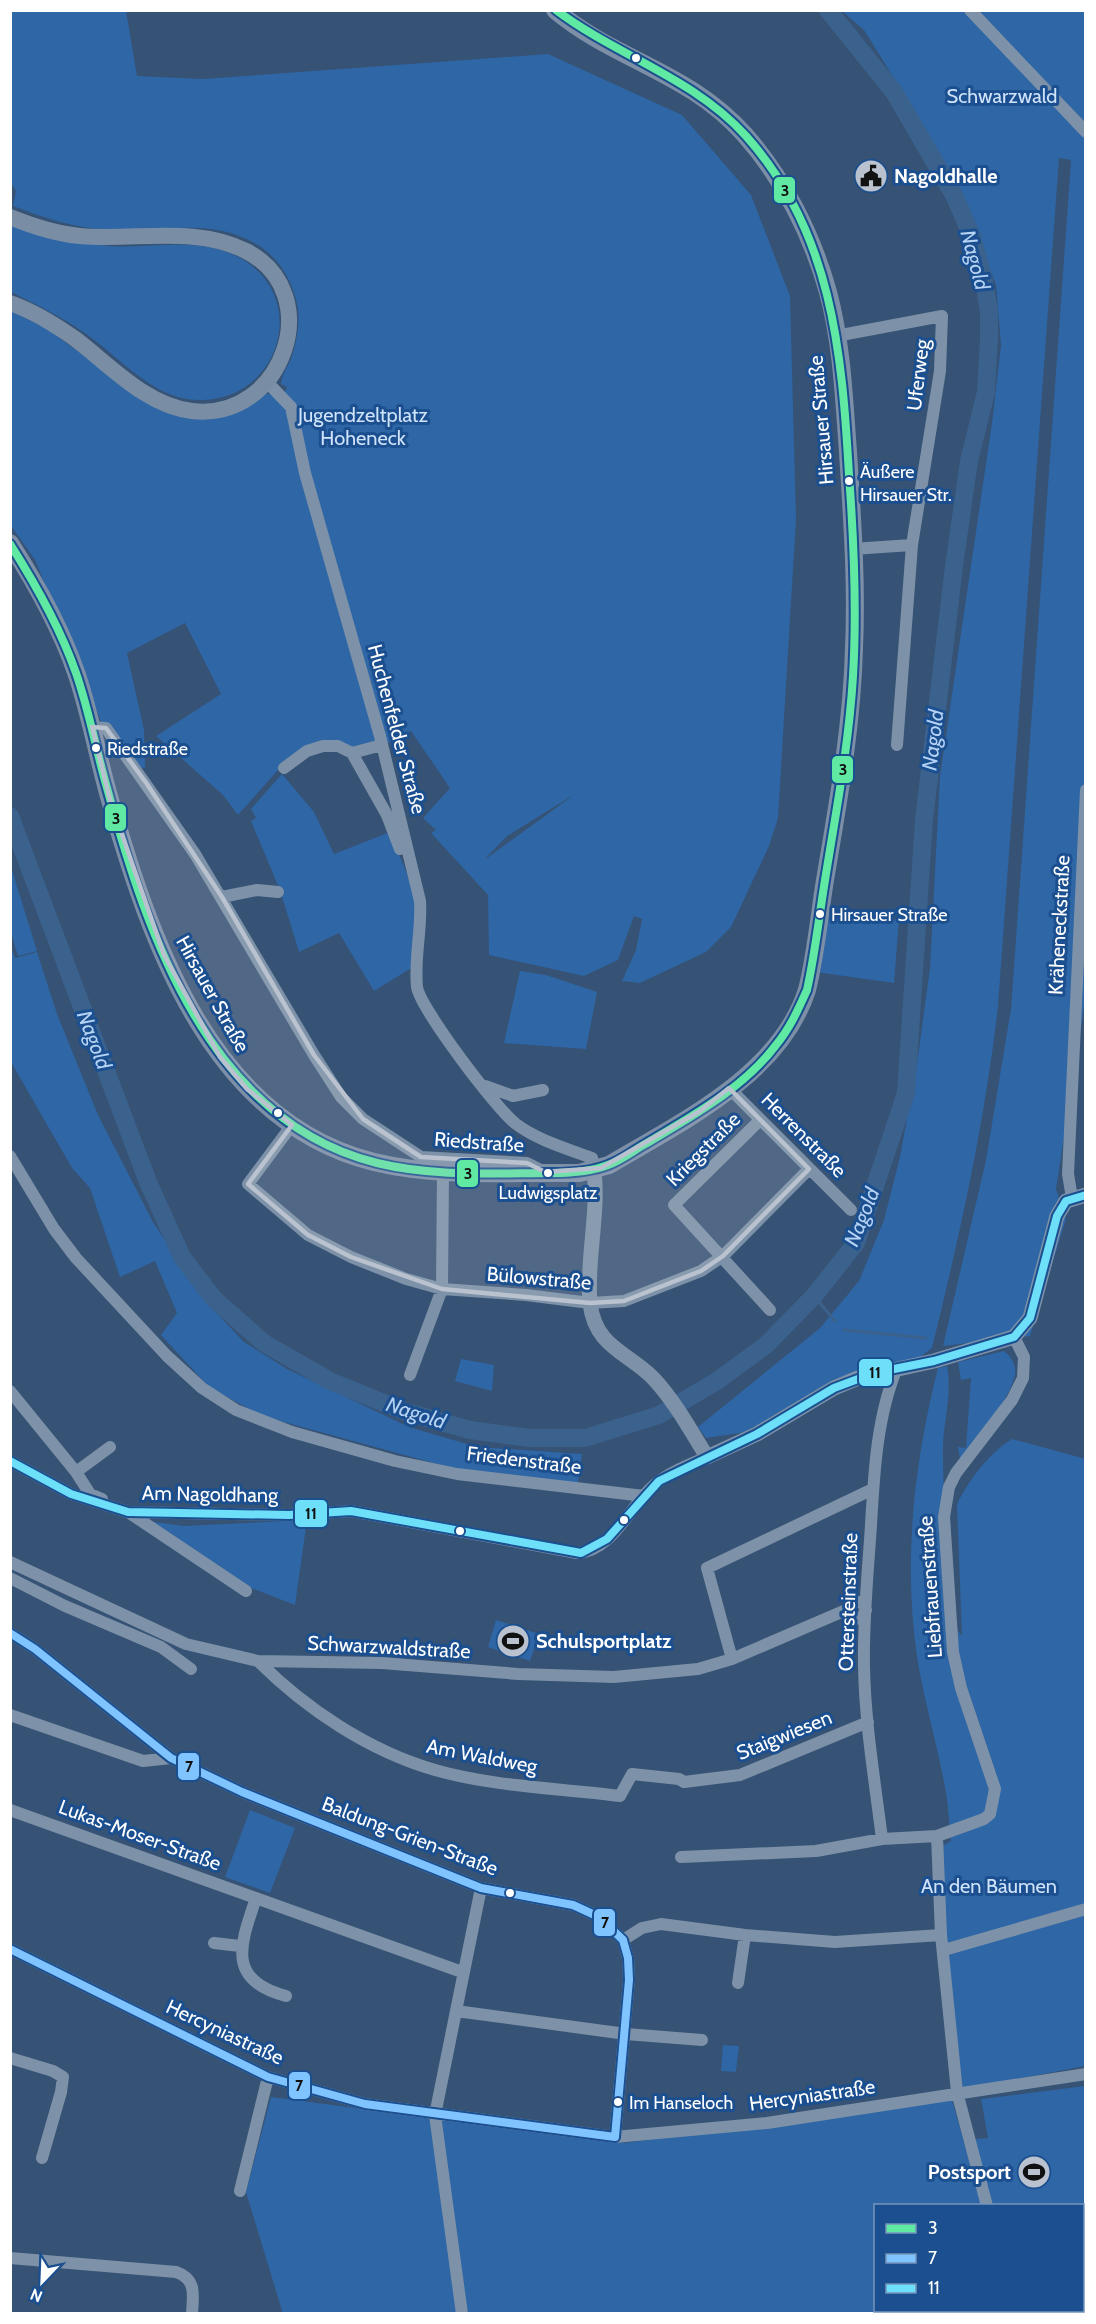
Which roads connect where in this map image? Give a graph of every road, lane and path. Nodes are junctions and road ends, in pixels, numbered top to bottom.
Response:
1 (555, 10) edge
2 (970, 10) edge
3 (1086, 132) edge
4 (10, 217) edge
5 (10, 303) edge
6 (836, 336) junction
7 (267, 382) junction
8 (10, 543) edge
9 (912, 545) junction
10 (852, 549) junction
11 (92, 727) junction
12 (382, 745) junction
13 (897, 745) dead end
14 (352, 753) junction
15 (284, 768) dead end
16 (1086, 790) edge
17 (411, 868) junction
18 (278, 892) dead end
19 (222, 897) junction
20 (1086, 1055) edge
21 (1074, 1061) junction
22 (479, 1083) junction
23 (729, 1088) junction
24 (543, 1090) dead end
25 (760, 1120) junction
26 (292, 1125) junction
27 (10, 1156) edge
28 (808, 1169) junction
29 (443, 1171) junction
30 (594, 1171) junction
31 (544, 1172) junction
32 (1079, 1196) edge
33 (851, 1210) dead end
34 (723, 1256) junction
35 (442, 1289) junction
36 (590, 1303) junction
37 (770, 1310) dead end
38 (1014, 1337) junction
39 (897, 1368) junction
40 (410, 1375) dead end
41 (10, 1391) edge
42 (110, 1447) dead end
43 (707, 1457) junction
44 (10, 1461) edge
45 (76, 1472) junction
46 (873, 1489) junction
47 (644, 1496) junction
48 (128, 1512) junction
49 (10, 1562) edge
50 (10, 1578) edge
51 (246, 1591) dead end
52 (866, 1610) junction
53 (10, 1633) edge
54 (732, 1659) junction
55 (258, 1661) junction
56 (191, 1669) dead end
57 (10, 1715) edge
58 (868, 1722) junction
59 (171, 1758) junction
60 (679, 1779) joint
61 (10, 1810) edge
62 (937, 1836) junction
63 (882, 1839) junction
64 (681, 1857) dead end
65 (481, 1888) junction
66 (256, 1898) junction
67 (1086, 1909) edge
68 (745, 1935) junction
69 (941, 1935) junction
70 (623, 1940) junction
71 (214, 1943) dead end
72 (240, 1946) junction
73 (10, 1949) edge
74 (944, 1950) junction
75 (462, 1972) junction
76 (738, 1983) dead end
77 (286, 1996) dead end
78 (456, 2011) junction
79 (626, 2034) junction
80 (702, 2040) dead end
81 (10, 2058) edge
82 (1086, 2074) edge
83 (268, 2077) junction
84 (957, 2092) junction
85 (435, 2115) junction
86 (615, 2137) junction
87 (42, 2158) dead end
88 (240, 2191) dead end
89 (987, 2204) edge
90 (10, 2258) edge
91 (192, 2313) edge
92 (462, 2313) edge

1 - 6 main road, Hirsauer Straße
2 - 3 street
4 - 7 main road
5 - 7 main road
6 - 9 street, Uferweg
6 - 10 main road, Hirsauer Straße
7 - 12 street, Huchenfelder Straße
8 - 11 main road, Hirsauer Straße
9 - 10 street
9 - 13 street, Uferweg
10 - 23 main road, Hirsauer Straße
11 - 19 street, Riedstraße
11 - 26 main road, Hirsauer Straße
12 - 14 street
12 - 17 street, Huchenfelder Straße
14 - 15 street
14 - 17 street
16 - 21 street, Kräheneckstraße
17 - 22 street, Huchenfelder Straße
18 - 19 street
19 - 31 street, Riedstraße
20 - 21 street
21 - 32 street
22 - 24 street
22 - 30 street, Huchenfelder Straße
23 - 25 street, Herrenstraße
23 - 30 main road, Hirsauer Straße
25 - 28 street, Herrenstraße
25 - 34 street, Kriegstraße
26 - 29 main road, Hirsauer Straße
26 - 35 street, Bülowstraße
27 - 47 street, Friedenstraße
28 - 33 street, Herrenstraße
28 - 34 street, Bülowstraße
29 - 31 main road, Hirsauer Straße
29 - 35 street
30 - 31 main road, Hirsauer Straße
30 - 36 street
32 - 38 street
34 - 36 street, Bülowstraße
34 - 37 street
35 - 36 street, Bülowstraße
35 - 40 street
36 - 43 street
38 - 39 street
38 - 62 street, Liebfrauenstraße
39 - 43 street
39 - 46 street, Ottersteinstraße
41 - 45 street
42 - 45 street
43 - 47 street
44 - 48 street, Am Nagoldhang
45 - 48 street
46 - 52 street, Ottersteinstraße
46 - 54 street
47 - 48 street, Am Nagoldhang
48 - 51 street
49 - 55 street, Schwarzwaldstraße
50 - 56 street
52 - 54 street, Schwarzwaldstraße
52 - 58 street, Ottersteinstraße
53 - 59 street, Baldung-Grien-Straße
54 - 55 street, Schwarzwaldstraße
55 - 60 street, Am Waldweg
57 - 59 street
58 - 60 street, Staigwiesen
58 - 63 street, Ottersteinstraße
59 - 65 street, Baldung-Grien-Straße
61 - 66 street, Lukas-Moser-Straße
62 - 63 street
62 - 69 street
63 - 64 street
65 - 70 street, Baldung-Grien-Straße
65 - 75 street
66 - 72 street
66 - 75 street, Lukas-Moser-Straße
67 - 74 street
68 - 69 street
68 - 70 street
68 - 76 street
69 - 74 street
70 - 79 street
71 - 72 street
72 - 77 street
73 - 83 street, Hercyniastraße
74 - 84 street
75 - 78 street
78 - 79 street
78 - 85 street
79 - 80 street
79 - 86 street
81 - 87 street
82 - 84 street, Hercyniastraße
83 - 85 street, Hercyniastraße
83 - 88 street
84 - 86 street, Hercyniastraße
84 - 89 street
85 - 86 street, Hercyniastraße
85 - 92 street
90 - 91 street

